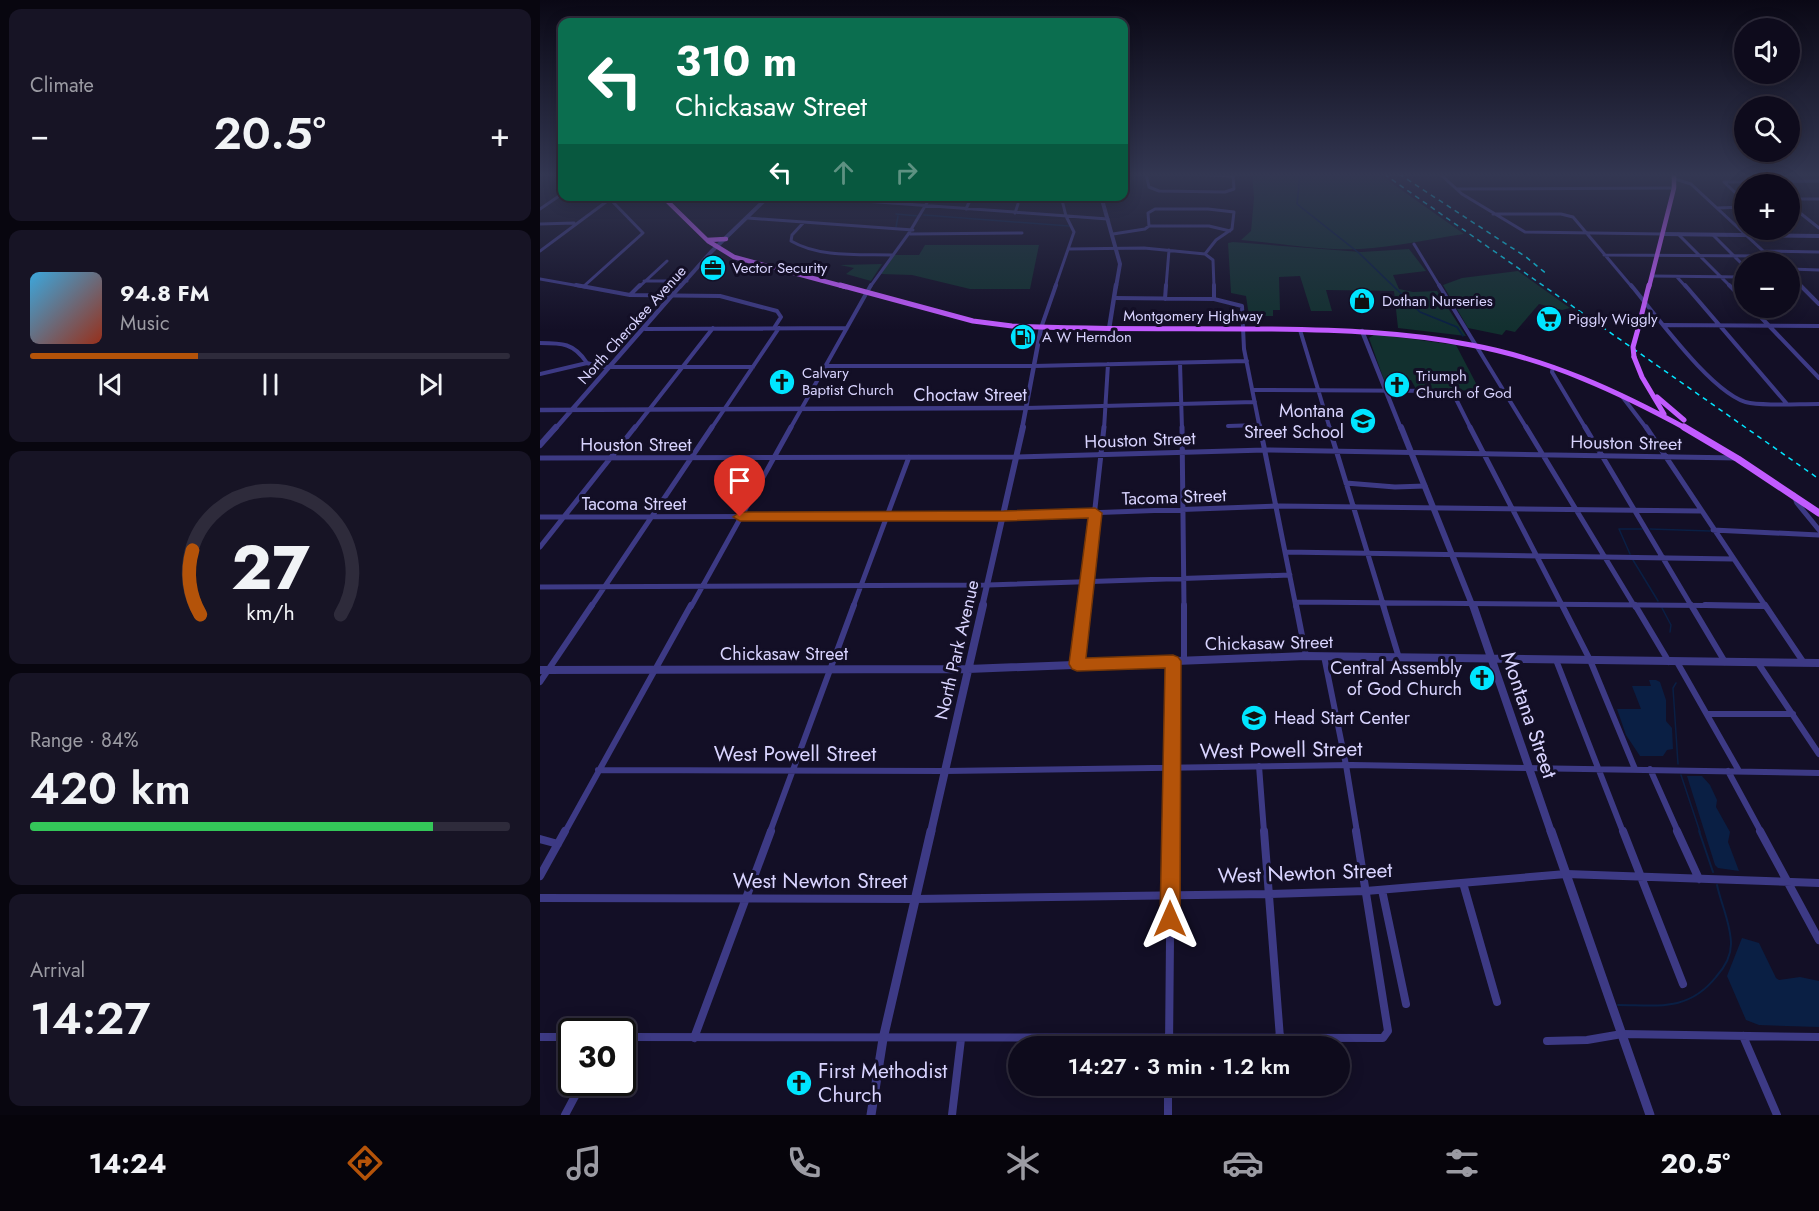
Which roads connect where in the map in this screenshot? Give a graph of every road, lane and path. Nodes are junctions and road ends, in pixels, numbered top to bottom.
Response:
1 (573, 226) edge
2 (637, 226) edge
3 (690, 226) edge
4 (740, 226) edge
5 (801, 226) edge
6 (859, 226) edge
7 (915, 226) edge
8 (1072, 226) edge
9 (1110, 226) edge
10 (1149, 226) edge
11 (1209, 226) edge
12 (1233, 226) edge
13 (1514, 226) edge
14 (1581, 226) edge
15 (1664, 226) edge
16 (913, 230) junction
17 (1230, 231) junction
18 (1022, 233) dead end
19 (1587, 233) junction
20 (910, 234) junction
21 (1113, 234) junction
22 (1662, 234) junction
23 (1678, 234) junction
24 (1713, 235) junction
25 (1734, 235) edge
26 (1800, 236) edge
27 (1818, 237) edge
28 (705, 239) junction
29 (726, 239) junction
30 (1751, 240) edge
31 (1414, 244) dead end
32 (716, 248) junction
33 (1068, 249) junction
34 (1117, 249) junction
35 (1169, 250) junction
36 (540, 251) edge
37 (1763, 251) joint
38 (1819, 252) edge
39 (1205, 254) junction
40 (893, 255) junction
41 (1604, 255) junction
42 (1657, 255) junction
43 (1700, 255) junction
44 (1733, 256) joint
45 (666, 261) dead end
46 (1800, 269) edge
47 (1819, 270) edge
48 (1652, 276) junction
49 (1677, 277) junction
50 (1721, 277) junction
51 (1734, 277) edge
52 (540, 279) edge
53 (644, 281) junction
54 (687, 281) junction
55 (584, 286) junction
56 (1800, 286) edge
57 (1734, 290) edge
58 (867, 294) junction
59 (630, 295) junction
60 (674, 296) junction
61 (1114, 298) junction
62 (1165, 298) junction
63 (1214, 299) junction
64 (1818, 301) edge
65 (1645, 302) junction
66 (1762, 318) edge
67 (1664, 325) junction
68 (1722, 326) junction
69 (1770, 326) junction
70 (1819, 326) edge
71 (713, 328) junction
72 (777, 328) junction
73 (847, 328) junction
74 (1041, 328) junction
75 (645, 329) junction
76 (1109, 329) junction
77 (1243, 329) junction
78 (1300, 330) junction
79 (1362, 331) junction
80 (540, 343) edge
81 (1475, 346) junction
82 (1247, 361) junction
83 (587, 363) junction
84 (1180, 363) junction
85 (1108, 364) junction
86 (825, 366) junction
87 (1034, 366) junction
88 (610, 367) junction
89 (682, 367) junction
90 (753, 367) junction
91 (1553, 367) junction
92 (540, 374) edge
93 (1819, 378) edge
94 (1650, 389) junction
95 (1253, 390) junction
96 (1318, 390) junction
97 (1386, 390) junction
98 (1618, 392) junction
99 (1656, 399) junction
100 (1255, 402) junction
101 (1663, 403) junction
102 (1181, 404) junction
103 (1643, 404) junction
104 (1787, 404) junction
105 (1819, 404) edge
106 (1105, 406) junction
107 (1026, 408) junction
108 (1633, 408) junction
109 (724, 409) junction
110 (801, 409) junction
111 (540, 410) edge
112 (572, 410) junction
113 (649, 410) junction
114 (1658, 410) junction
115 (1260, 425) junction
116 (1228, 426) dead end
117 (1700, 433) junction
118 (540, 445) edge
119 (1265, 450) junction
120 (1183, 452) junction
121 (1337, 452) junction
122 (1411, 452) junction
123 (1102, 454) junction
124 (1484, 454) junction
125 (1543, 455) junction
126 (1603, 456) junction
127 (909, 457) junction
128 (1017, 457) junction
129 (1664, 457) junction
130 (540, 458) edge
131 (610, 458) junction
132 (691, 458) junction
133 (773, 458) junction
134 (1740, 458) junction
135 (1346, 483) junction
136 (1425, 486) junction
137 (1793, 495) junction
138 (1352, 506) junction
139 (1276, 507) junction
140 (1434, 508) junction
141 (1512, 509) junction
142 (1635, 509) junction
143 (1184, 510) junction
144 (1576, 510) junction
145 (1700, 511) junction
146 (1095, 513) junction
147 (1819, 513) edge
148 (888, 516) junction
149 (1004, 516) junction
150 (651, 517) junction
151 (740, 517) junction
152 (540, 518) edge
153 (563, 518) junction
154 (1713, 530) junction
155 (1819, 532) edge
156 (540, 547) edge
157 (1285, 552) junction
158 (1368, 553) junction
159 (1452, 555) junction
160 (1536, 556) junction
161 (1605, 557) junction
162 (1663, 558) junction
163 (1733, 559) junction
164 (1290, 575) junction
165 (1184, 579) junction
166 (1087, 582) junction
167 (988, 585) junction
168 (701, 586) junction
169 (863, 586) junction
170 (540, 587) edge
171 (604, 587) junction
172 (1295, 602) junction
173 (1383, 603) junction
174 (1472, 604) junction
175 (1562, 606) junction
176 (1635, 606) junction
177 (1691, 606) junction
178 (1766, 606) junction
179 (1306, 656) junction
180 (1324, 656) junction
181 (1399, 658) junction
182 (1492, 659) junction
183 (1556, 660) junction
184 (1590, 660) junction
185 (1173, 661) junction
186 (1184, 661) junction
187 (1669, 662) junction
188 (1677, 662) junction
189 (1725, 662) junction
190 (1758, 663) junction
191 (1804, 663) junction
192 (1819, 663) edge
193 (1077, 664) junction
194 (832, 669) junction
195 (968, 669) junction
196 (544, 670) edge
197 (654, 670) junction
198 (540, 682) edge
199 (1707, 714) junction
200 (1793, 714) junction
201 (1819, 754) edge
202 (1346, 765) junction
203 (1259, 766) junction
204 (1528, 767) junction
205 (1172, 768) junction
206 (1599, 768) junction
207 (1635, 769) junction
208 (1650, 769) junction
209 (598, 771) junction
210 (794, 771) junction
211 (945, 771) junction
212 (1728, 771) junction
213 (1739, 771) junction
214 (1819, 773) edge
215 (540, 839) edge
216 (558, 844) junction
217 (1566, 874) junction
218 (540, 876) edge
219 (1641, 877) junction
220 (1699, 879) junction
221 (1788, 882) junction
222 (1463, 883) junction
223 (1819, 883) edge
224 (1382, 890) junction
225 (1366, 891) junction
226 (1269, 894) junction
227 (1170, 895) junction
228 (540, 898) edge
229 (747, 898) junction
230 (915, 899) junction
231 (1819, 940) edge
232 (1683, 984) dead end
233 (1497, 1002) dead end
234 (1406, 1004) dead end
235 (1622, 1034) junction
236 (1169, 1036) edge
237 (1280, 1036) edge
238 (1743, 1036) junction
239 (540, 1037) edge
240 (558, 1037) edge
241 (1819, 1037) edge
242 (636, 1038) edge
243 (694, 1038) junction
244 (1350, 1038) edge
245 (883, 1039) junction
246 (961, 1039) junction
247 (1008, 1040) edge
248 (1547, 1041) dead end
249 (575, 1096) edge
250 (1168, 1096) edge
251 (565, 1115) edge
252 (871, 1115) edge
253 (952, 1115) edge
254 (1168, 1115) edge
255 (1650, 1115) edge
256 (1777, 1115) edge

1 - 36 street
2 - 55 street
3 - 28 main road, Montgomery Highway
4 - 29 street, North Cherokee Avenue
5 - 40 street
6 - 16 street
7 - 16 street
8 - 33 street, North Park Avenue
9 - 21 street
10 - 21 street
11 - 17 street
12 - 17 street
13 - 19 street
14 - 19 street
15 - 22 main road
16 - 20 street
17 - 39 street
18 - 20 street
19 - 22 street
19 - 41 street
20 - 40 street
21 - 34 street
22 - 23 street
22 - 42 main road
23 - 24 street
23 - 43 street
24 - 25 street
24 - 44 street
26 - 27 street
28 - 29 main road
28 - 32 main road, Montgomery Highway
29 - 32 street, North Cherokee Avenue
30 - 37 street
31 - 81 street
32 - 54 street, North Cherokee Avenue
32 - 58 main road, Montgomery Highway
33 - 34 street
33 - 74 street, North Park Avenue
34 - 35 street
34 - 61 street
35 - 39 street
35 - 62 street
37 - 38 street
39 - 63 street
40 - 58 street
41 - 42 street
41 - 65 street
42 - 43 street
42 - 48 main road
43 - 44 street
43 - 50 street
45 - 53 street
46 - 47 street
48 - 49 street
48 - 65 main road
49 - 50 street
49 - 68 street
50 - 51 street
50 - 57 street
52 - 55 street
53 - 54 street
53 - 59 street
54 - 60 street, North Cherokee Avenue
55 - 59 street
56 - 64 street
58 - 73 street
58 - 74 main road, Montgomery Highway
59 - 60 street
60 - 72 street
60 - 75 street, North Cherokee Avenue
61 - 62 street
61 - 76 street
62 - 63 street
63 - 77 street
65 - 67 street
65 - 94 main road, bridge
66 - 69 street
67 - 68 street
67 - 104 street
68 - 69 street
68 - 104 street
69 - 70 street
69 - 93 street
71 - 72 street
71 - 75 street
71 - 89 street
72 - 73 street
72 - 90 street
73 - 86 street
74 - 76 main road, Montgomery Highway
74 - 87 street, North Park Avenue
75 - 88 street, North Cherokee Avenue
76 - 77 main road, Montgomery Highway
77 - 78 main road, Montgomery Highway
77 - 82 street
78 - 79 main road, Montgomery Highway
78 - 96 street
79 - 81 main road, Montgomery Highway
79 - 97 street, Montana Street
80 - 83 street
81 - 91 main road, Montgomery Highway
81 - 125 street
82 - 84 street
82 - 95 street
83 - 88 street
83 - 92 street
84 - 85 street
84 - 102 street
85 - 87 street
85 - 106 street
86 - 87 street
86 - 110 street
87 - 107 street, North Park Avenue
88 - 89 street
88 - 112 street, North Cherokee Avenue
89 - 90 street
89 - 113 street
90 - 109 street
91 - 98 main road, Montgomery Highway
91 - 126 street
94 - 99 main road
94 - 101 main road
95 - 96 street
95 - 100 street
96 - 97 street
96 - 121 street
97 - 122 street, Montana Street
97 - 124 street
98 - 103 main road, Montgomery Highway
98 - 108 street
99 - 103 main road
99 - 114 main road
100 - 102 street, Choctaw Street
100 - 115 street
101 - 114 main road
101 - 117 main road
102 - 106 street, Choctaw Street
102 - 120 street
103 - 114 main road, Montgomery Highway
104 - 105 street
106 - 107 street, Choctaw Street
106 - 123 street
107 - 110 street, Choctaw Street
107 - 128 street, North Park Avenue
108 - 114 street
108 - 129 street
109 - 110 street, Choctaw Street
109 - 113 street, Choctaw Street
109 - 132 street
110 - 133 street
111 - 112 street, Choctaw Street
112 - 113 street, Choctaw Street
112 - 118 street, North Cherokee Avenue
113 - 131 street
114 - 117 main road, Montgomery Highway
115 - 116 street
115 - 119 street
117 - 134 main road
119 - 120 street, Houston Street
119 - 121 street, Houston Street
119 - 139 street
120 - 123 street, Houston Street
120 - 143 street
121 - 122 street, Houston Street
121 - 135 street
122 - 124 street, Houston Street
122 - 136 street, Montana Street
123 - 128 street, Houston Street
123 - 146 street
124 - 125 street, Houston Street
124 - 141 street
125 - 126 street, Houston Street
125 - 144 street
126 - 129 street, Houston Street
126 - 142 street
127 - 128 street, Houston Street
127 - 133 street, Houston Street
127 - 148 street
128 - 149 street, North Park Avenue
129 - 134 street, Houston Street
129 - 145 street
130 - 131 street, Houston Street
131 - 132 street, Houston Street
131 - 153 street
132 - 133 street, Houston Street
132 - 150 street
133 - 151 street
134 - 137 main road
135 - 136 street
135 - 138 street
136 - 140 street, Montana Street
137 - 147 main road
137 - 155 street
138 - 139 street, Tacoma Street
138 - 140 street, Tacoma Street
138 - 158 street
139 - 143 street, Tacoma Street
139 - 157 street
140 - 141 street, Tacoma Street
140 - 159 street, Montana Street
141 - 144 street, Tacoma Street
141 - 160 street
142 - 144 street, Tacoma Street
142 - 145 street, Tacoma Street
142 - 162 street
143 - 146 street, Tacoma Street
143 - 165 street
144 - 161 street
145 - 154 street
146 - 149 street, Tacoma Street
146 - 166 street
148 - 149 street, Tacoma Street
148 - 151 street, Tacoma Street
148 - 169 street
149 - 167 street, North Park Avenue
150 - 151 street, Tacoma Street
150 - 153 street, Tacoma Street
150 - 171 street
151 - 168 street
152 - 153 street, Tacoma Street
153 - 156 street
154 - 155 street
154 - 163 street
157 - 158 street
157 - 164 street
158 - 159 street
158 - 173 street
159 - 160 street
159 - 174 street, Montana Street
160 - 161 street
160 - 175 street
161 - 162 street
161 - 176 street
162 - 163 street
162 - 177 street
163 - 178 street
164 - 165 street
164 - 172 street
165 - 166 street
165 - 186 street
166 - 167 street
166 - 193 street
167 - 169 street
167 - 195 street, North Park Avenue
168 - 169 street
168 - 171 street
168 - 197 street
169 - 194 street
170 - 171 street
171 - 196 street
172 - 173 street
172 - 179 street
173 - 174 street
173 - 181 street
174 - 175 street
174 - 182 street, Montana Street
175 - 176 street
175 - 184 street
176 - 177 street
176 - 187 street
177 - 178 street
177 - 189 street
178 - 191 street
179 - 180 street, Chickasaw Street
179 - 186 street, Chickasaw Street
180 - 181 street, Chickasaw Street
180 - 202 street
181 - 182 street, Chickasaw Street
182 - 183 street, Chickasaw Street
182 - 204 street, Montana Street
183 - 184 street, Chickasaw Street
183 - 206 street
184 - 187 street, Chickasaw Street
184 - 207 street
185 - 186 street, Chickasaw Street
185 - 193 street, Chickasaw Street
185 - 205 street
187 - 188 street, Chickasaw Street
188 - 189 street, Chickasaw Street
188 - 199 street
189 - 190 street, Chickasaw Street
190 - 191 street, Chickasaw Street
190 - 200 street
191 - 192 street, Chickasaw Street
193 - 195 street, Chickasaw Street
194 - 195 street, Chickasaw Street
194 - 197 street, Chickasaw Street
194 - 210 street
195 - 211 street, North Park Avenue
196 - 197 street, Chickasaw Street
196 - 198 street
197 - 209 street
199 - 200 street
199 - 213 street
200 - 201 street
202 - 203 street, West Powell Street
202 - 204 street, West Powell Street
202 - 225 street
203 - 205 street, West Powell Street
203 - 226 street
204 - 206 street, West Powell Street
204 - 217 street, Montana Street
205 - 211 street, West Powell Street
205 - 227 street
206 - 207 street, West Powell Street
206 - 219 street
207 - 208 street, West Powell Street
208 - 212 street, West Powell Street
208 - 220 street
209 - 210 street, West Powell Street
209 - 216 street
210 - 211 street, West Powell Street
210 - 229 street
211 - 230 street, North Park Avenue
212 - 213 street, West Powell Street
212 - 221 street
213 - 214 street, West Powell Street
215 - 216 street
216 - 218 street
217 - 219 street, West Newton Street
217 - 222 street, West Newton Street
217 - 235 street, Montana Street
219 - 220 street, West Newton Street
219 - 232 street
220 - 221 street, West Newton Street
221 - 223 street, West Newton Street
221 - 231 street
222 - 224 street, West Newton Street
222 - 233 street
224 - 225 street, West Newton Street
224 - 234 street
225 - 226 street, West Newton Street
225 - 244 street
226 - 227 street, West Newton Street
226 - 237 street
227 - 230 street, West Newton Street
227 - 236 street
228 - 229 street, West Newton Street
229 - 230 street, West Newton Street
229 - 243 street
230 - 245 street, North Park Avenue
235 - 238 street
235 - 248 street
235 - 255 street, Montana Street
238 - 241 street
238 - 256 street
239 - 240 street
242 - 243 street
243 - 245 street
245 - 246 street
245 - 252 street, North Park Avenue
246 - 247 street
246 - 253 street
249 - 251 street
250 - 254 street

